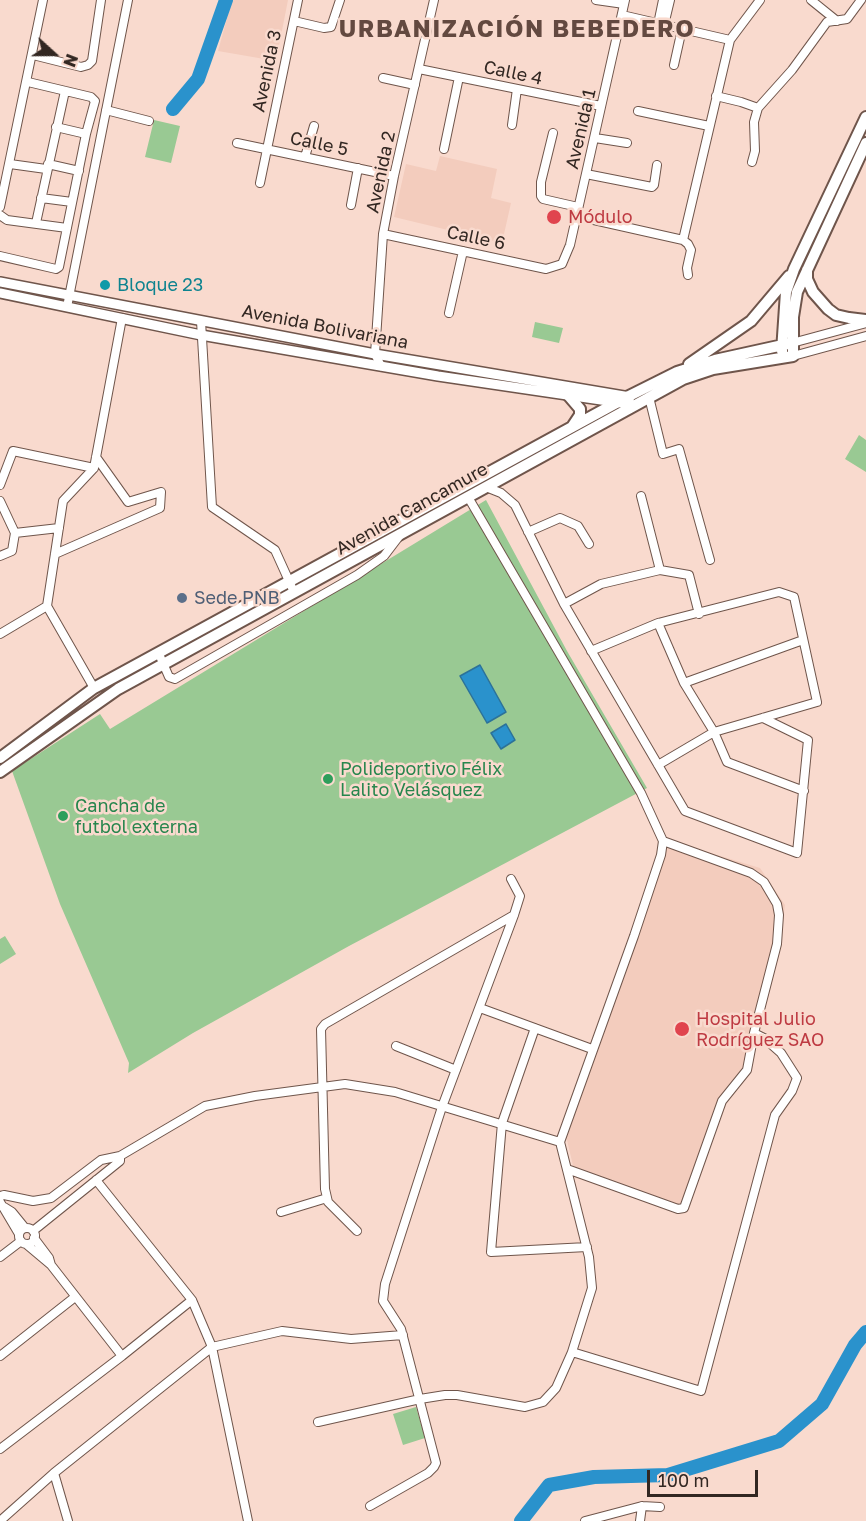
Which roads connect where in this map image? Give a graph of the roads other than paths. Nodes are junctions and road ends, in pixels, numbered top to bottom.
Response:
1 (44, 0) edge
2 (101, 0) edge
3 (128, 0) edge
4 (298, 0) edge
5 (340, 0) edge
6 (434, 0) edge
7 (596, 0) edge
8 (663, 0) edge
9 (670, 0) edge
10 (759, 0) edge
11 (811, 0) edge
12 (861, 0) edge
13 (624, 2) edge
14 (622, 15) junction
15 (294, 21) junction
16 (837, 21) junction
17 (661, 24) junction
18 (682, 29) junction
19 (730, 40) junction
20 (33, 55) junction
21 (674, 65) dead end
22 (419, 69) junction
23 (459, 77) junction
24 (383, 78) dead end
25 (27, 82) junction
26 (415, 85) junction
27 (517, 89) junction
28 (65, 91) junction
29 (716, 96) junction
30 (601, 106) junction
31 (758, 108) junction
32 (106, 110) junction
33 (638, 111) dead end
34 (866, 117) edge
35 (149, 121) dead end
36 (512, 125) dead end
37 (314, 126) dead end
38 (709, 126) junction
39 (56, 127) junction
40 (553, 133) dead end
41 (86, 134) junction
42 (595, 138) junction
43 (237, 143) dead end
44 (627, 143) dead end
45 (866, 143) edge
46 (266, 148) junction
47 (444, 149) dead end
48 (304, 157) junction
49 (752, 162) dead end
50 (10, 164) junction
51 (657, 165) dead end
52 (47, 167) junction
53 (358, 168) junction
54 (79, 171) junction
55 (586, 174) junction
56 (394, 176) junction
57 (260, 183) dead end
58 (40, 198) junction
59 (72, 202) junction
60 (351, 205) dead end
61 (0, 207) edge
62 (578, 207) junction
63 (0, 215) edge
64 (576, 216) junction
65 (36, 223) junction
66 (67, 228) junction
67 (383, 234) junction
68 (683, 240) junction
69 (463, 251) junction
70 (0, 256) edge
71 (562, 264) joint
72 (807, 267) junction
73 (794, 269) junction
74 (688, 276) dead end
75 (0, 282) edge
76 (0, 293) edge
77 (70, 295) junction
78 (67, 307) junction
79 (449, 314) dead end
80 (122, 318) junction
81 (201, 321) junction
82 (866, 322) edge
83 (201, 335) junction
84 (866, 336) edge
85 (787, 345) junction
86 (375, 354) junction
87 (787, 357) junction
88 (365, 364) junction
89 (381, 366) junction
90 (677, 372) junction
91 (568, 395) junction
92 (639, 400) junction
93 (618, 402) junction
94 (572, 427) junction
95 (96, 457) junction
96 (94, 468) junction
97 (0, 485) edge
98 (486, 487) junction
99 (641, 496) dead end
100 (468, 497) junction
101 (0, 501) edge
102 (422, 516) junction
103 (59, 528) junction
104 (528, 532) junction
105 (15, 533) junction
106 (401, 534) junction
107 (589, 544) dead end
108 (55, 554) junction
109 (0, 556) edge
110 (710, 560) dead end
111 (660, 570) junction
112 (290, 581) junction
113 (294, 592) junction
114 (564, 604) junction
115 (47, 606) junction
116 (699, 614) junction
117 (658, 623) junction
118 (0, 634) edge
119 (803, 640) junction
120 (591, 651) junction
121 (159, 654) junction
122 (164, 664) junction
123 (684, 683) junction
124 (94, 688) junction
125 (763, 718) junction
126 (51, 721) junction
127 (57, 731) junction
128 (714, 732) junction
129 (0, 758) edge
130 (658, 765) junction
131 (0, 772) edge
132 (804, 791) junction
133 (663, 841) junction
134 (512, 879) dead end
135 (514, 915) junction
136 (480, 1008) junction
137 (535, 1028) junction
138 (753, 1033) junction
139 (396, 1046) dead end
140 (592, 1049) junction
141 (456, 1070) junction
142 (321, 1087) junction
143 (442, 1107) junction
144 (502, 1123) junction
145 (560, 1142) junction
146 (120, 1156) junction
147 (567, 1169) junction
148 (96, 1180) junction
149 (0, 1196) edge
150 (327, 1198) junction
151 (1, 1204) edge
152 (281, 1212) dead end
153 (357, 1231) dead end
154 (26, 1236) junction
155 (587, 1247) junction
156 (0, 1257) edge
157 (75, 1297) junction
158 (192, 1300) junction
159 (402, 1335) junction
160 (212, 1347) junction
161 (572, 1352) junction
162 (0, 1356) edge
163 (122, 1356) junction
164 (420, 1399) junction
165 (318, 1422) dead end
166 (0, 1449) edge
167 (54, 1473) junction
168 (370, 1506) dead end
169 (642, 1506) junction
170 (660, 1507) dead end
171 (65, 1520) edge
172 (0, 1521) edge
173 (248, 1521) edge
174 (585, 1521) edge
175 (640, 1521) edge

1 - 20 street
2 - 20 street
3 - 32 street
4 - 15 street, Avenida 3
5 - 15 street
6 - 22 street, Avenida 2
7 - 13 street
8 - 17 street
9 - 17 street
10 - 19 street
11 - 16 street
12 - 16 street
13 - 14 street, Avenida 1
14 - 17 street
14 - 30 street, Avenida 1
15 - 46 street, Avenida 3
16 - 31 street
17 - 18 street
18 - 19 street
18 - 21 street
19 - 29 street
20 - 25 street
22 - 23 street, Calle 4
22 - 26 street, Avenida 2
23 - 27 street, Calle 4
23 - 47 street
24 - 26 street
25 - 28 street
25 - 50 street
26 - 56 street, Avenida 2
27 - 30 street, Calle 4
27 - 36 street
28 - 39 street
28 - 41 street
29 - 31 street
29 - 38 street
30 - 42 street, Avenida 1
31 - 49 street
32 - 35 street
32 - 77 street
33 - 38 street
34 - 73 main road
37 - 48 street
38 - 68 street
39 - 41 street
39 - 52 street
40 - 62 street
41 - 54 street
42 - 44 street
42 - 55 street, Avenida 1
43 - 46 street, Calle 5
45 - 72 main road
46 - 48 street, Calle 5
46 - 57 street, Avenida 3
48 - 53 street, Calle 5
50 - 52 street
50 - 61 street
51 - 55 street
52 - 54 street
52 - 58 street
53 - 56 street, Calle 5
53 - 60 street
54 - 59 street
55 - 62 street, Avenida 1
56 - 67 street, Avenida 2
58 - 59 street
58 - 65 street
59 - 66 street
62 - 64 street, Avenida 1
63 - 65 street
64 - 68 street
64 - 71 street, Avenida 1
65 - 66 street
66 - 70 street
67 - 69 street, Calle 6
67 - 86 street, Avenida 2
68 - 74 street
69 - 71 street, Calle 6
69 - 79 street
72 - 82 main road
72 - 85 main road
73 - 85 main road
73 - 90 main road
75 - 77 street, Avenida Bolivariana
76 - 78 street, Avenida Bolivariana
77 - 78 street
77 - 81 street, Avenida Bolivariana
78 - 80 street, Avenida Bolivariana
80 - 83 street, Avenida Bolivariana
80 - 95 street
81 - 83 street
81 - 86 street, Avenida Bolivariana
82 - 85 street, Avenida Cancamure
83 - 88 street, Avenida Bolivariana
83 - 112 street
84 - 87 street, Avenida Cancamure
85 - 87 main road
85 - 90 main road, Avenida Cancamure
86 - 88 street
86 - 89 street
86 - 92 street, Avenida Bolivariana
87 - 92 main road, Avenida Cancamure
88 - 89 street, Avenida Bolivariana
89 - 91 street, Avenida Bolivariana
90 - 92 main road, Avenida Cancamure
91 - 93 street, Avenida Bolivariana
91 - 94 main road
92 - 93 main road, Avenida Cancamure
92 - 98 main road, Avenida Cancamure
92 - 110 street
93 - 94 main road, Avenida Cancamure
94 - 102 main road, Avenida Cancamure
95 - 96 street
95 - 108 street
96 - 97 street
96 - 103 street
98 - 100 main road, Avenida Cancamure
98 - 104 street
99 - 111 street
100 - 102 main road, Avenida Cancamure
100 - 133 street
101 - 105 street
102 - 106 main road, Avenida Cancamure
102 - 112 main road, Avenida Cancamure
103 - 105 street
103 - 108 street
104 - 107 street
104 - 114 street
105 - 109 street
106 - 113 main road, Avenida Cancamure
106 - 122 street
108 - 115 street
111 - 114 street
111 - 116 street
112 - 113 street
112 - 121 main road, Avenida Cancamure
113 - 122 main road, Avenida Cancamure
114 - 120 street
115 - 118 street
115 - 124 street
116 - 117 street
116 - 119 street
117 - 120 street
117 - 123 street
119 - 123 street
119 - 125 street
120 - 130 street
121 - 122 street
121 - 124 main road, Avenida Cancamure
122 - 127 main road, Avenida Cancamure
123 - 128 street
124 - 126 main road, Avenida Cancamure
125 - 128 street
125 - 132 street
126 - 127 street
126 - 129 main road, Avenida Cancamure
127 - 131 main road, Avenida Cancamure
128 - 130 street
128 - 132 street
130 - 132 street
133 - 138 street
133 - 140 street
134 - 135 street
135 - 136 street
135 - 142 street
136 - 137 street
136 - 141 street
137 - 140 street
137 - 144 street
138 - 147 street
138 - 161 street
139 - 141 street
140 - 145 street
141 - 143 street
142 - 143 street
142 - 146 street
142 - 150 street
143 - 144 street
143 - 159 street
144 - 145 street
144 - 155 street
145 - 147 street
146 - 148 street
146 - 149 street
147 - 155 street
148 - 154 street
148 - 158 street
150 - 152 street
150 - 153 street
151 - 154 street
154 - 156 street
154 - 157 street
155 - 161 street
157 - 162 street
157 - 163 street
158 - 160 street
158 - 163 street
159 - 160 street
159 - 164 street
160 - 167 street
160 - 173 street
161 - 164 street
163 - 166 street
164 - 165 street
164 - 168 street
167 - 171 street
167 - 172 street
169 - 170 street
169 - 174 street
169 - 175 street

